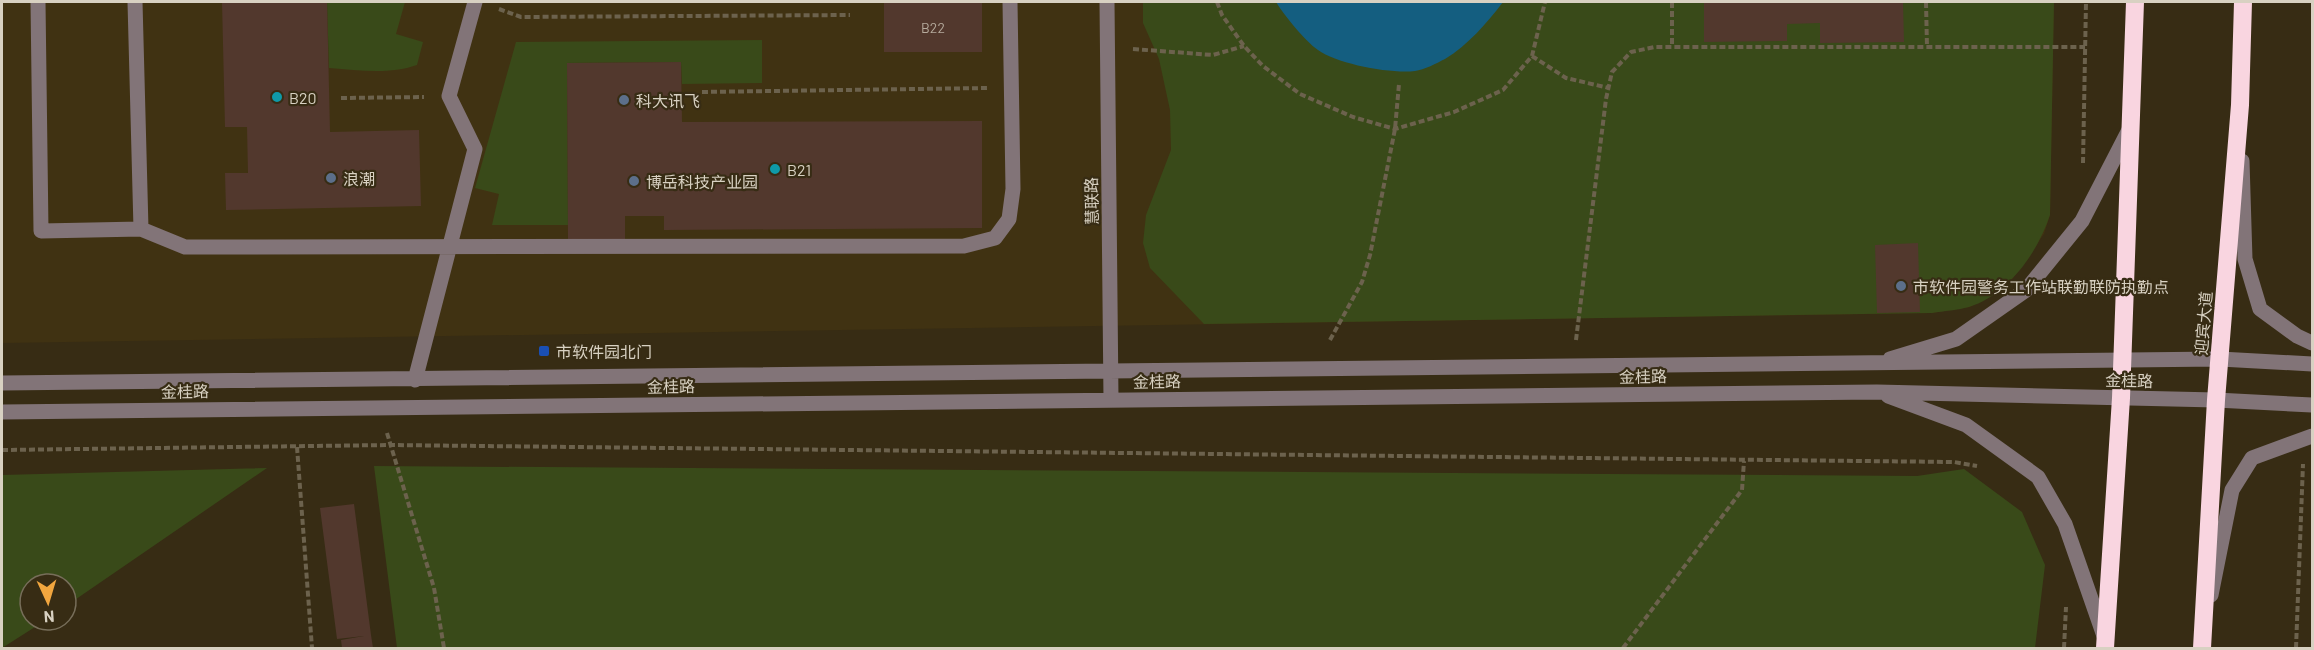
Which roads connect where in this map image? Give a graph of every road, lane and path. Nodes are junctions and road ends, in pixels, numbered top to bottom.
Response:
1 (38, 2) edge
2 (135, 2) edge
3 (475, 2) edge
4 (1010, 2) edge
5 (1107, 2) edge
6 (1217, 2) edge
7 (1545, 2) edge
8 (1672, 2) edge
9 (1926, 2) edge
10 (2086, 2) edge
11 (2135, 2) edge
12 (2243, 2) edge
13 (850, 15) dead end
14 (1107, 46) junction
15 (1244, 46) junction
16 (1672, 47) junction
17 (1927, 47) junction
18 (2085, 47) junction
19 (1532, 56) junction
20 (1399, 84) dead end
21 (1011, 88) junction
22 (1609, 88) junction
23 (702, 92) dead end
24 (449, 96) junction
25 (341, 98) dead end
26 (2240, 105) junction
27 (2132, 126) junction
28 (1395, 129) junction
29 (2082, 175) dead end
30 (141, 229) junction
31 (449, 245) junction
32 (1330, 340) dead end
33 (2313, 343) edge
34 (2220, 359) junction
35 (2121, 360) junction
36 (1872, 364) junction
37 (2313, 364) edge
38 (1573, 368) junction
39 (1110, 372) junction
40 (415, 380) junction
41 (2, 383) edge
42 (1877, 392) junction
43 (2121, 398) junction
44 (1111, 399) junction
45 (2216, 400) junction
46 (2313, 405) edge
47 (378, 407) junction
48 (2, 412) edge
49 (2313, 436) edge
50 (390, 446) junction
51 (297, 447) junction
52 (2, 450) edge
53 (2304, 455) dead end
54 (1744, 461) junction
55 (1981, 467) dead end
56 (2065, 599) dead end
57 (2105, 643) edge
58 (2202, 644) edge
59 (312, 648) edge
60 (444, 648) edge
61 (1623, 648) edge
62 (2064, 648) edge
63 (2296, 648) edge

1 - 30 street
2 - 30 street
3 - 13 path
3 - 24 street
4 - 21 street
5 - 14 street, 慧联路
6 - 15 path
7 - 19 path
8 - 16 path
9 - 17 path
10 - 18 path
11 - 27 highway
12 - 26 highway, 迎宾大道
14 - 15 path
14 - 39 street, 慧联路
15 - 28 path
16 - 17 path
16 - 22 path
17 - 18 path
18 - 29 path
19 - 22 path
19 - 28 path
20 - 28 path
21 - 23 path
21 - 31 street
22 - 38 path
24 - 25 path
24 - 31 street
26 - 33 street
26 - 34 highway, 迎宾大道
27 - 35 highway
27 - 36 street
28 - 32 path
30 - 31 street
31 - 40 street
34 - 35 street, 金桂路
34 - 37 street, 金桂路
34 - 45 highway, 迎宾大道
35 - 36 street, 金桂路
35 - 43 highway
36 - 38 street, 金桂路
38 - 39 street, 金桂路
39 - 40 street, 金桂路
39 - 44 street, 慧联路
40 - 41 street, 金桂路
42 - 43 street, 金桂路
42 - 44 street, 金桂路
42 - 57 street
43 - 45 street, 金桂路
43 - 57 highway
44 - 47 street, 金桂路
45 - 46 street, 金桂路
45 - 58 highway, 迎宾大道
47 - 48 street, 金桂路
47 - 50 path
49 - 58 street
50 - 51 path
50 - 54 path
50 - 60 path
51 - 52 path
51 - 59 path
53 - 63 path
54 - 55 path
54 - 61 path
56 - 62 path

